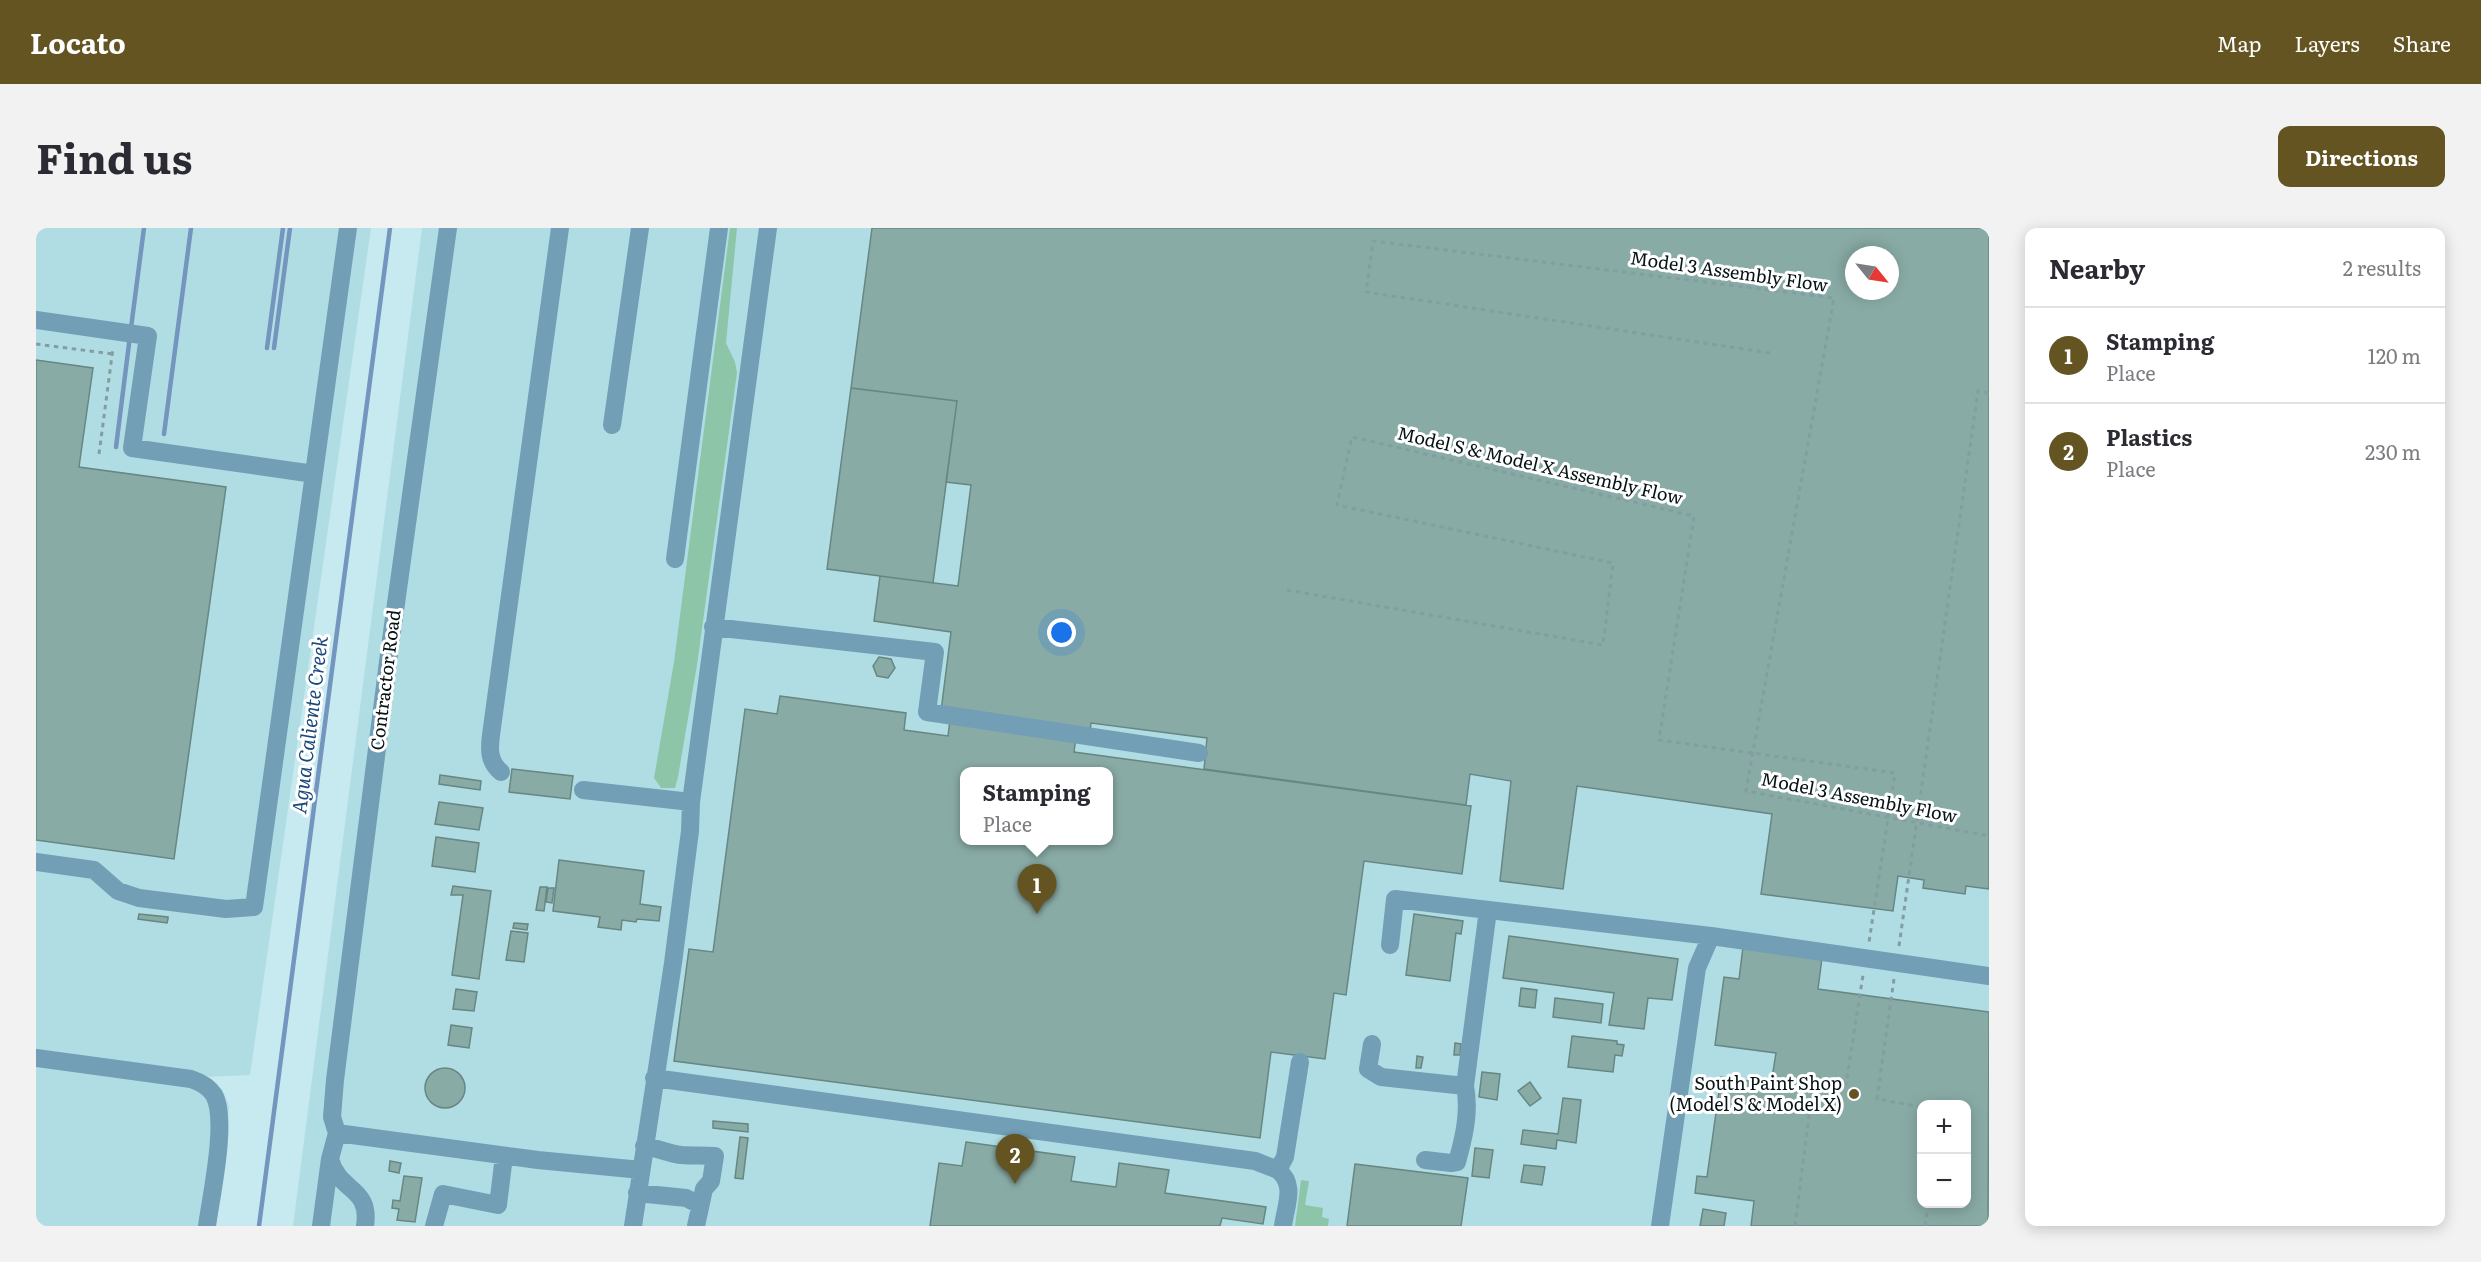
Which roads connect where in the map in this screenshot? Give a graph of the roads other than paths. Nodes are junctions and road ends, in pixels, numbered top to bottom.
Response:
1 (348, 228) edge
2 (448, 228) edge
3 (560, 228) edge
4 (640, 228) edge
5 (719, 228) edge
6 (768, 228) edge
7 (36, 320) edge
8 (612, 425) dead end
9 (314, 474) junction
10 (675, 560) dead end
11 (713, 627) junction
12 (1199, 753) dead end
13 (501, 772) dead end
14 (583, 789) dead end
15 (691, 802) junction
16 (36, 862) edge
17 (1488, 910) junction
18 (1711, 936) junction
19 (1390, 945) dead end
20 (1989, 976) edge
21 (1372, 1044) dead end
22 (36, 1058) edge
23 (1299, 1062) dead end
24 (654, 1078) junction
25 (1465, 1086) junction
26 (337, 1133) junction
27 (644, 1146) junction
28 (504, 1156) junction
29 (330, 1159) junction
30 (1425, 1160) dead end
31 (641, 1170) junction
32 (1278, 1170) junction
33 (637, 1193) junction
34 (700, 1205) junction
35 (207, 1226) edge
36 (321, 1226) edge
37 (365, 1226) edge
38 (434, 1226) edge
39 (633, 1226) edge
40 (696, 1226) edge
41 (1283, 1226) edge
42 (1660, 1226) edge

1 - 9 lane
2 - 26 lane, Contractor Road
3 - 13 lane
4 - 8 lane
5 - 10 lane
6 - 11 lane
7 - 9 lane
9 - 16 lane
11 - 12 lane
11 - 15 lane
14 - 15 lane
15 - 24 lane
17 - 18 lane
17 - 19 lane
17 - 25 lane
18 - 20 lane
18 - 42 lane
21 - 25 lane
22 - 35 lane
23 - 32 lane
24 - 27 lane
24 - 32 lane
25 - 30 lane
26 - 28 lane
26 - 29 lane
27 - 31 lane
27 - 34 lane
28 - 31 lane
28 - 38 lane
29 - 36 lane
29 - 37 lane
31 - 33 lane
32 - 41 lane
33 - 34 lane
33 - 39 lane
34 - 40 lane

